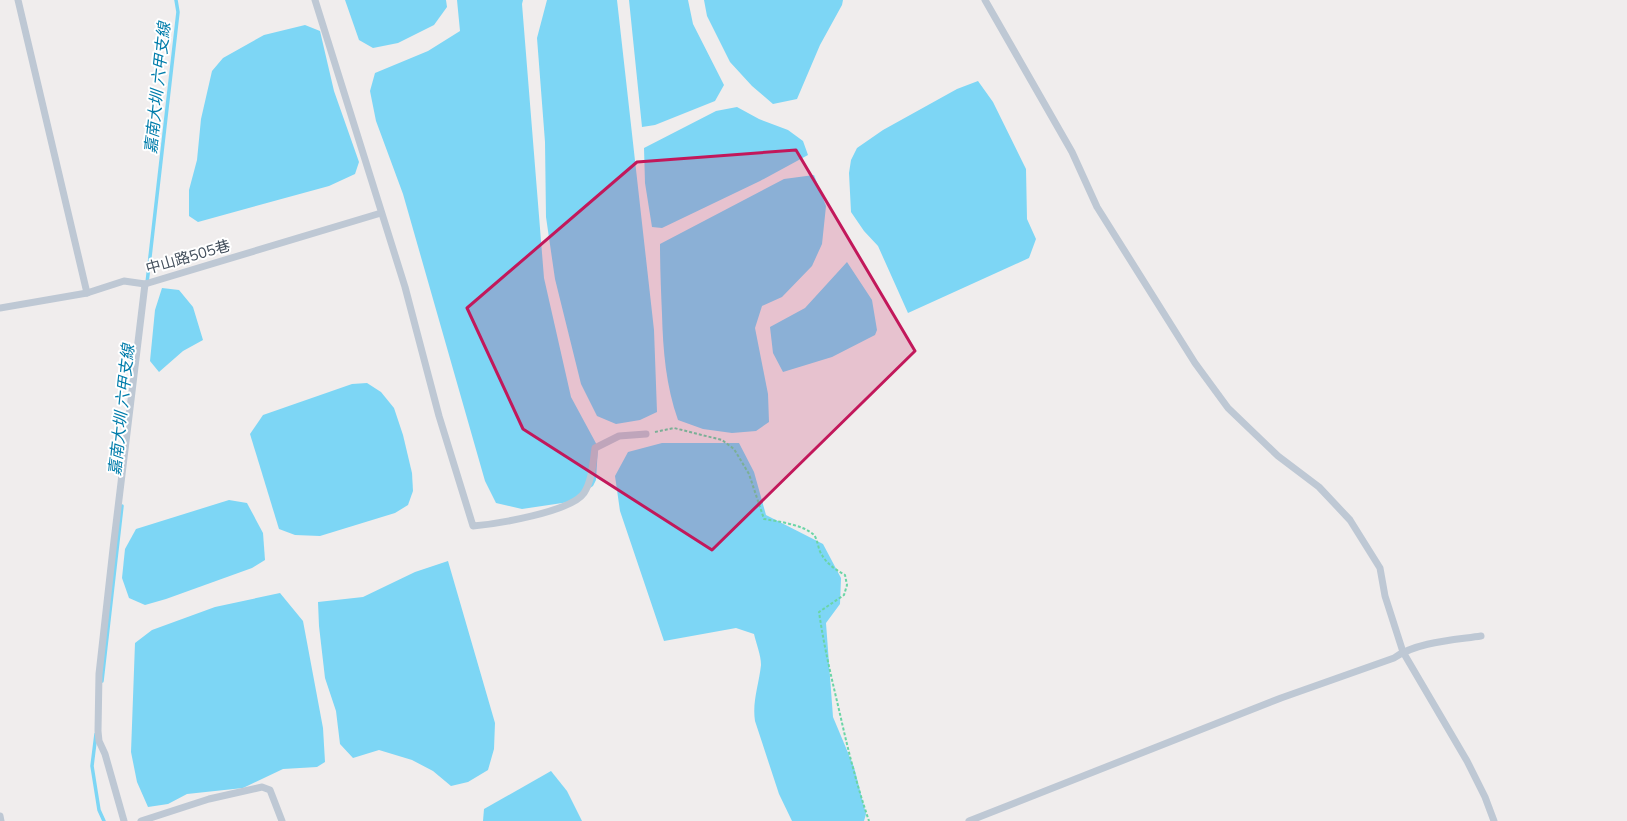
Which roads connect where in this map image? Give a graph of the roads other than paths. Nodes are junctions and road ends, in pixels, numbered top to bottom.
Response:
1 (18, 0) edge
2 (315, 0) edge
3 (985, 0) edge
4 (381, 214) junction
5 (145, 284) junction
6 (87, 293) junction
7 (0, 308) edge
8 (646, 434) road end
9 (1481, 636) dead end
10 (1403, 652) junction
11 (0, 816) edge
12 (1, 821) edge
13 (124, 821) edge
14 (142, 821) edge
15 (282, 821) edge
16 (969, 821) edge
17 (1494, 821) edge

1 - 6 lane
2 - 4 lane
3 - 10 lane
4 - 5 lane, 中山路505巷
4 - 8 lane
5 - 6 lane, 中山路505巷
5 - 13 lane
6 - 7 lane, 中山路505巷
9 - 10 lane
10 - 16 lane
10 - 17 lane
11 - 12 lane
14 - 15 lane

